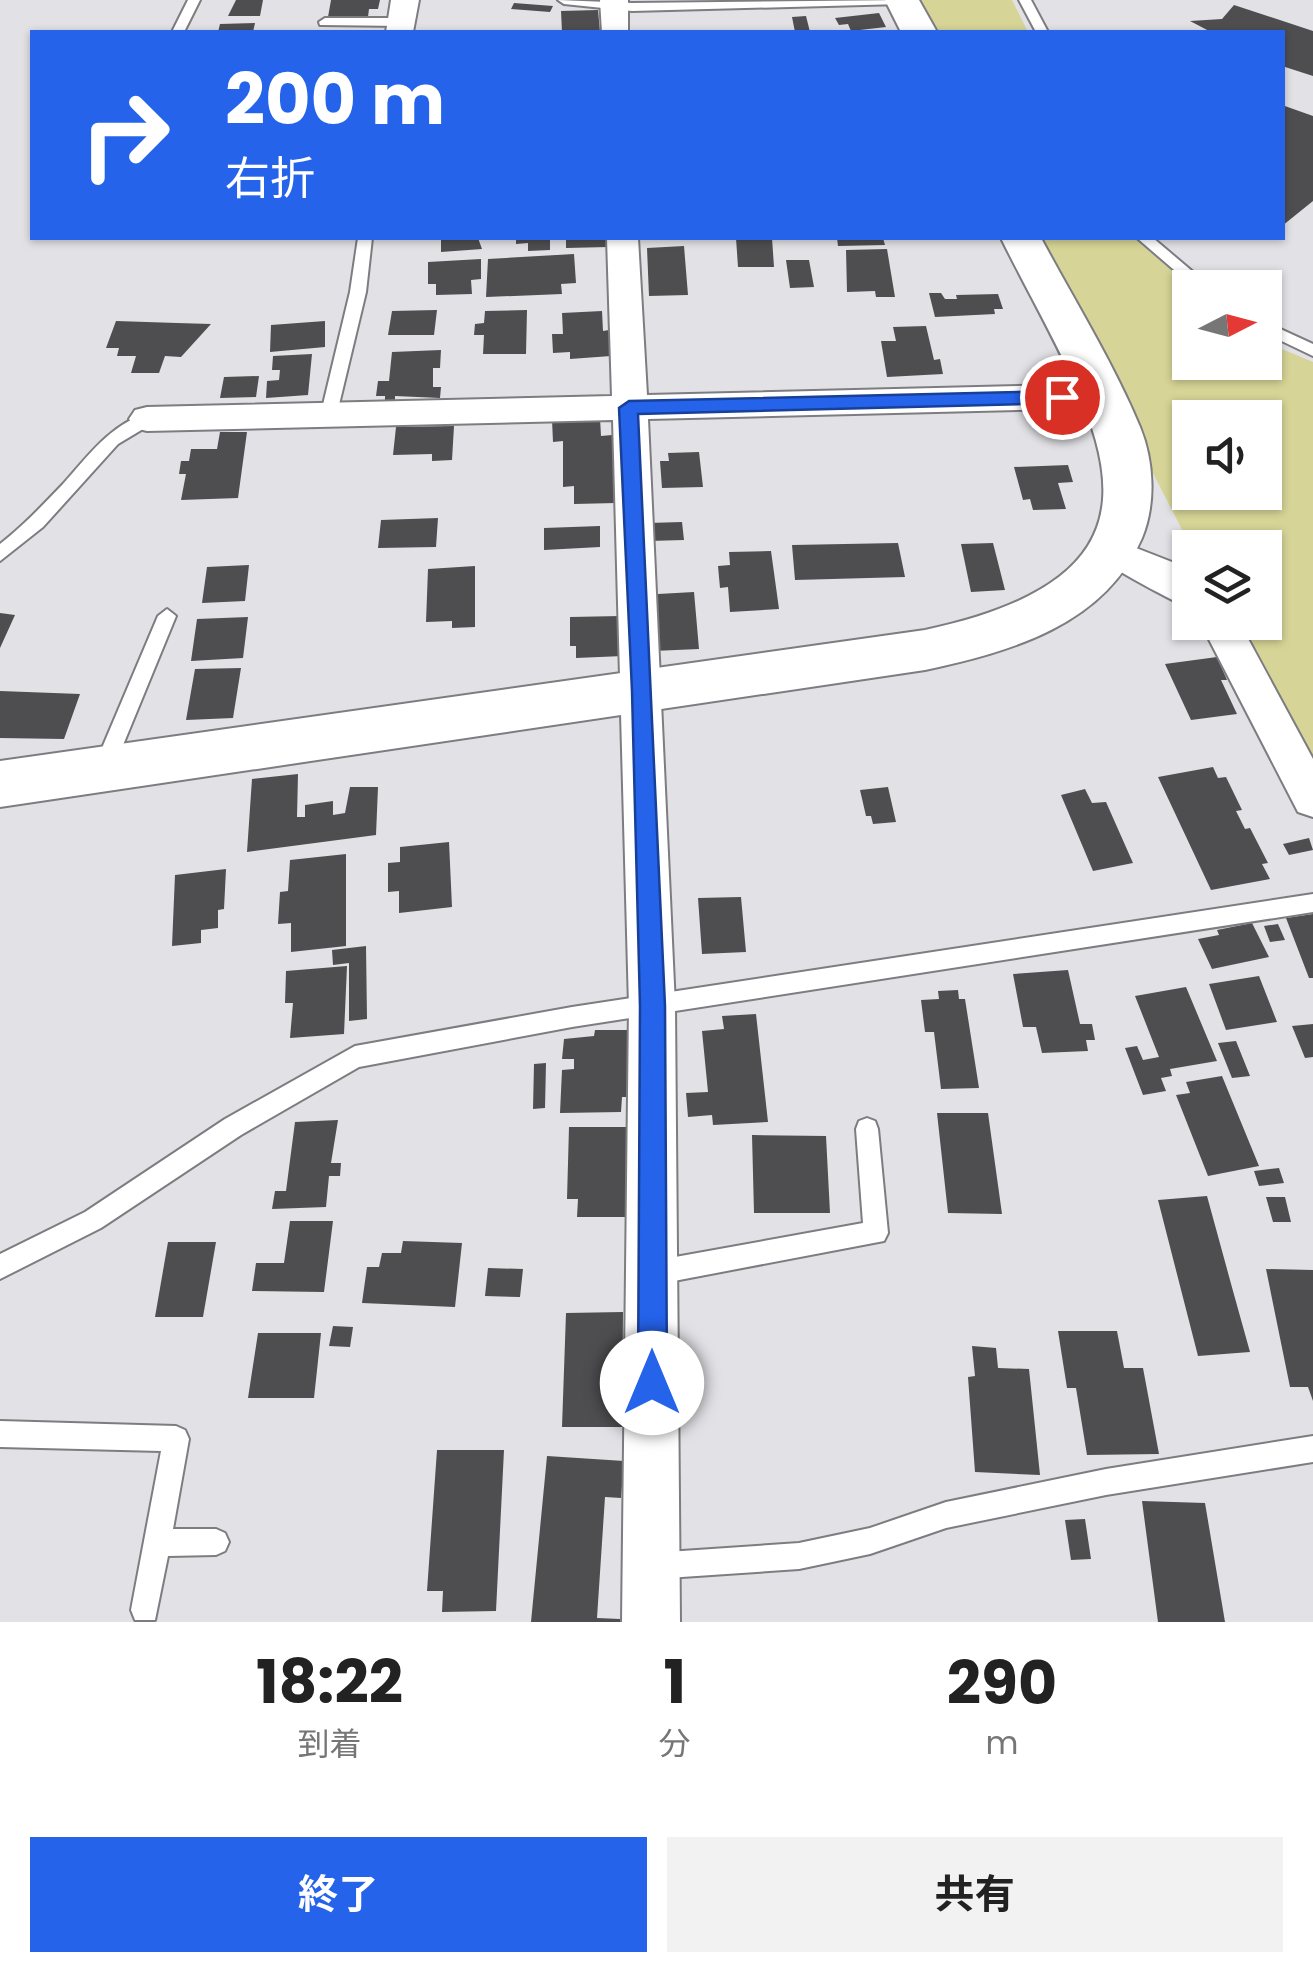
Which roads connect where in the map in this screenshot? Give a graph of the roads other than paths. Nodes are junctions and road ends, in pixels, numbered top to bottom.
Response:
1 (194, 0) edge
2 (564, 0) edge
3 (902, 0) edge
4 (1024, 0) edge
5 (614, 12) edge
6 (402, 18) edge
7 (326, 22) dead end
8 (179, 30) edge
9 (917, 30) edge
10 (1041, 30) edge
11 (364, 240) edge
12 (622, 240) edge
13 (1022, 240) edge
14 (1146, 240) edge
15 (1183, 270) edge
16 (1282, 336) edge
17 (1313, 351) edge
18 (1102, 396) junction
19 (629, 408) junction
20 (330, 412) junction
21 (147, 418) joint
22 (1113, 552) junction
23 (0, 554) edge
24 (1172, 581) edge
25 (167, 616) dead end
26 (1229, 640) edge
27 (643, 691) junction
28 (103, 769) junction
29 (0, 784) edge
30 (1313, 799) edge
31 (1313, 903) edge
32 (652, 1006) junction
33 (867, 1128) dead end
34 (2, 1271) edge
35 (653, 1274) junction
36 (0, 1434) edge
37 (1313, 1449) edge
38 (216, 1542) dead end
39 (157, 1543) junction
40 (651, 1566) junction
41 (145, 1610) dead end
42 (651, 1622) edge

1 - 8 lane
2 - 5 lane
3 - 5 lane
3 - 9 street
4 - 10 lane
6 - 7 lane
11 - 20 lane
12 - 19 street
13 - 18 street
14 - 15 lane
16 - 17 lane
18 - 19 street
18 - 22 street
19 - 20 street
19 - 27 street
20 - 21 street
21 - 23 lane
22 - 24 street
22 - 27 street
25 - 28 lane
26 - 30 street
27 - 28 street
27 - 32 street
28 - 29 street
31 - 32 lane
32 - 34 lane
32 - 35 street
33 - 35 lane
35 - 40 street
36 - 39 lane
37 - 40 lane
38 - 39 lane
39 - 41 lane
40 - 42 street

